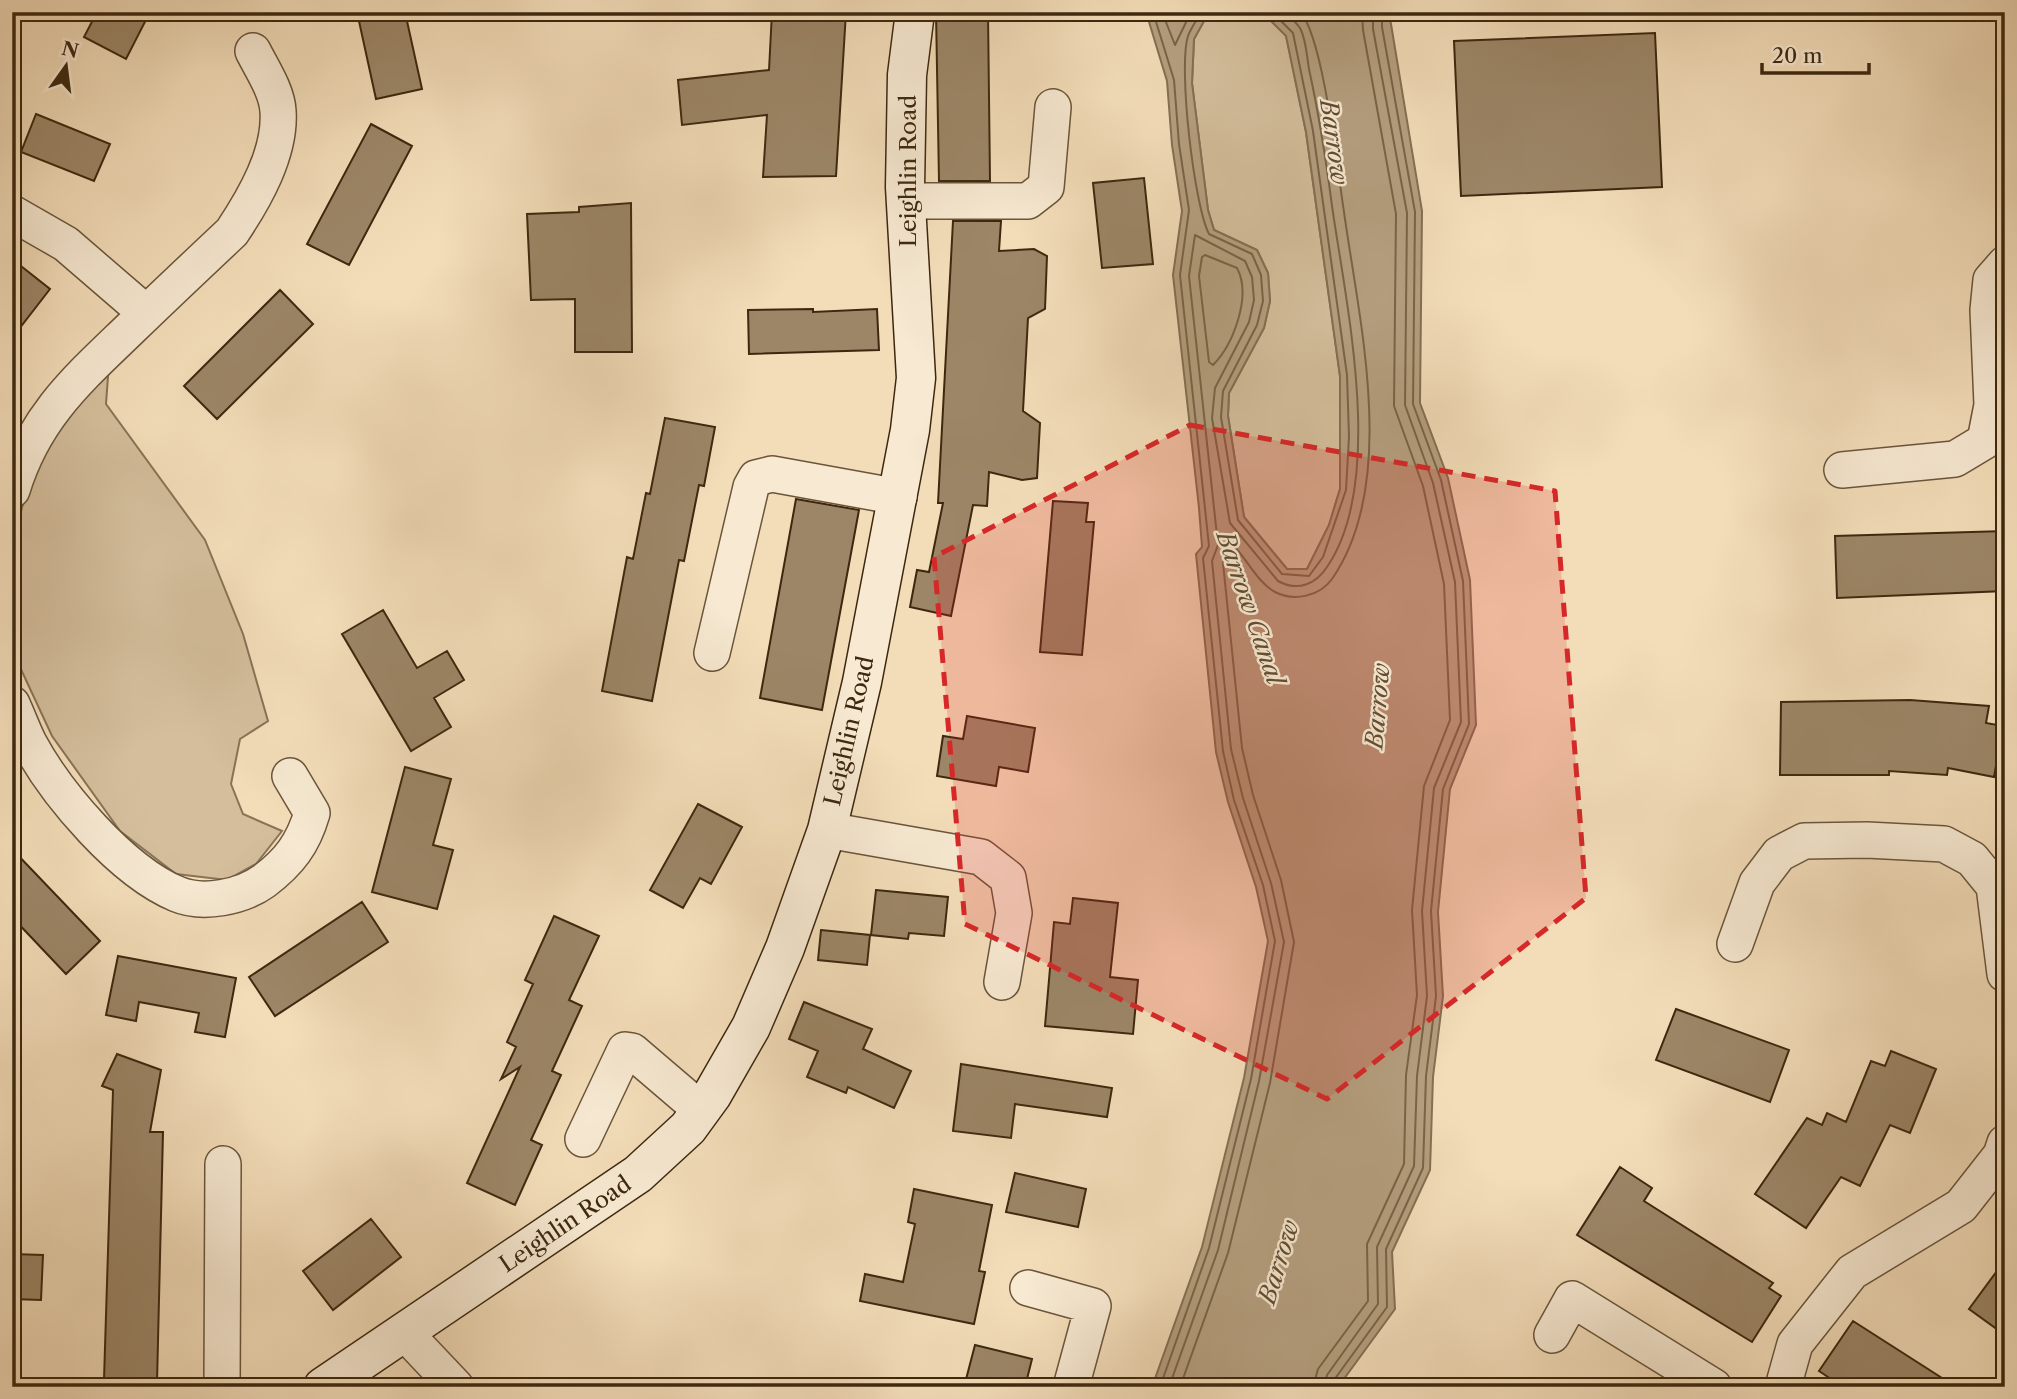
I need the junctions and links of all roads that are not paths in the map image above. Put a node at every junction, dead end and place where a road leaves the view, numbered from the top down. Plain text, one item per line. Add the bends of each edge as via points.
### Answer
1 (915, 12) edge
2 (253, 51) dead end
3 (1053, 107) dead end
4 (906, 201) junction
5 (12, 213) edge
6 (2005, 264) edge
7 (146, 313) junction
8 (1842, 470) dead end
9 (12, 490) edge
10 (898, 498) junction
11 (712, 653) dead end
12 (12, 704) edge
13 (290, 776) dead end
14 (827, 830) junction
15 (1735, 944) dead end
16 (2005, 974) edge
17 (1002, 982) dead end
18 (701, 1110) junction
19 (583, 1139) dead end
20 (2005, 1143) edge
21 (223, 1164) dead end
22 (1028, 1288) dead end
23 (404, 1332) junction
24 (1552, 1335) dead end
25 (222, 1387) edge
26 (323, 1387) edge
27 (456, 1387) edge
28 (1071, 1387) edge
29 (1714, 1387) edge
30 (1783, 1387) edge

1 - 4 street, Leighlin Road via 908,75
2 - 7 street via 278,111 273,149 252,205 232,232
3 - 4 street via 1046,187 1028,201
4 - 10 street, Leighlin Road via 916,378
5 - 7 street via 66,244
6 - 8 street via 1991,280 1992,405 1984,440 1955,459
7 - 9 street via 70,385 40,424
10 - 11 street via 772,474 756,478
10 - 14 street, Leighlin Road
12 - 13 street via 30,744 70,802 113,848 150,879 179,895 231,897 256,887 284,865 306,834 312,813
14 - 17 street via 981,857 1008,878 1014,914
14 - 18 street, Leighlin Road via 751,1027
15 - 16 street via 1757,883 1779,854 1804,841 1944,844 1972,859 1994,886
18 - 19 street via 632,1051 625,1050
18 - 23 street, Leighlin Road via 638,1174
20 - 30 street via 2001,1155 1961,1206 1852,1272 1795,1343
21 - 25 street
22 - 28 street via 1093,1306
23 - 26 street, Leighlin Road
23 - 27 street
24 - 29 street via 1572,1299

